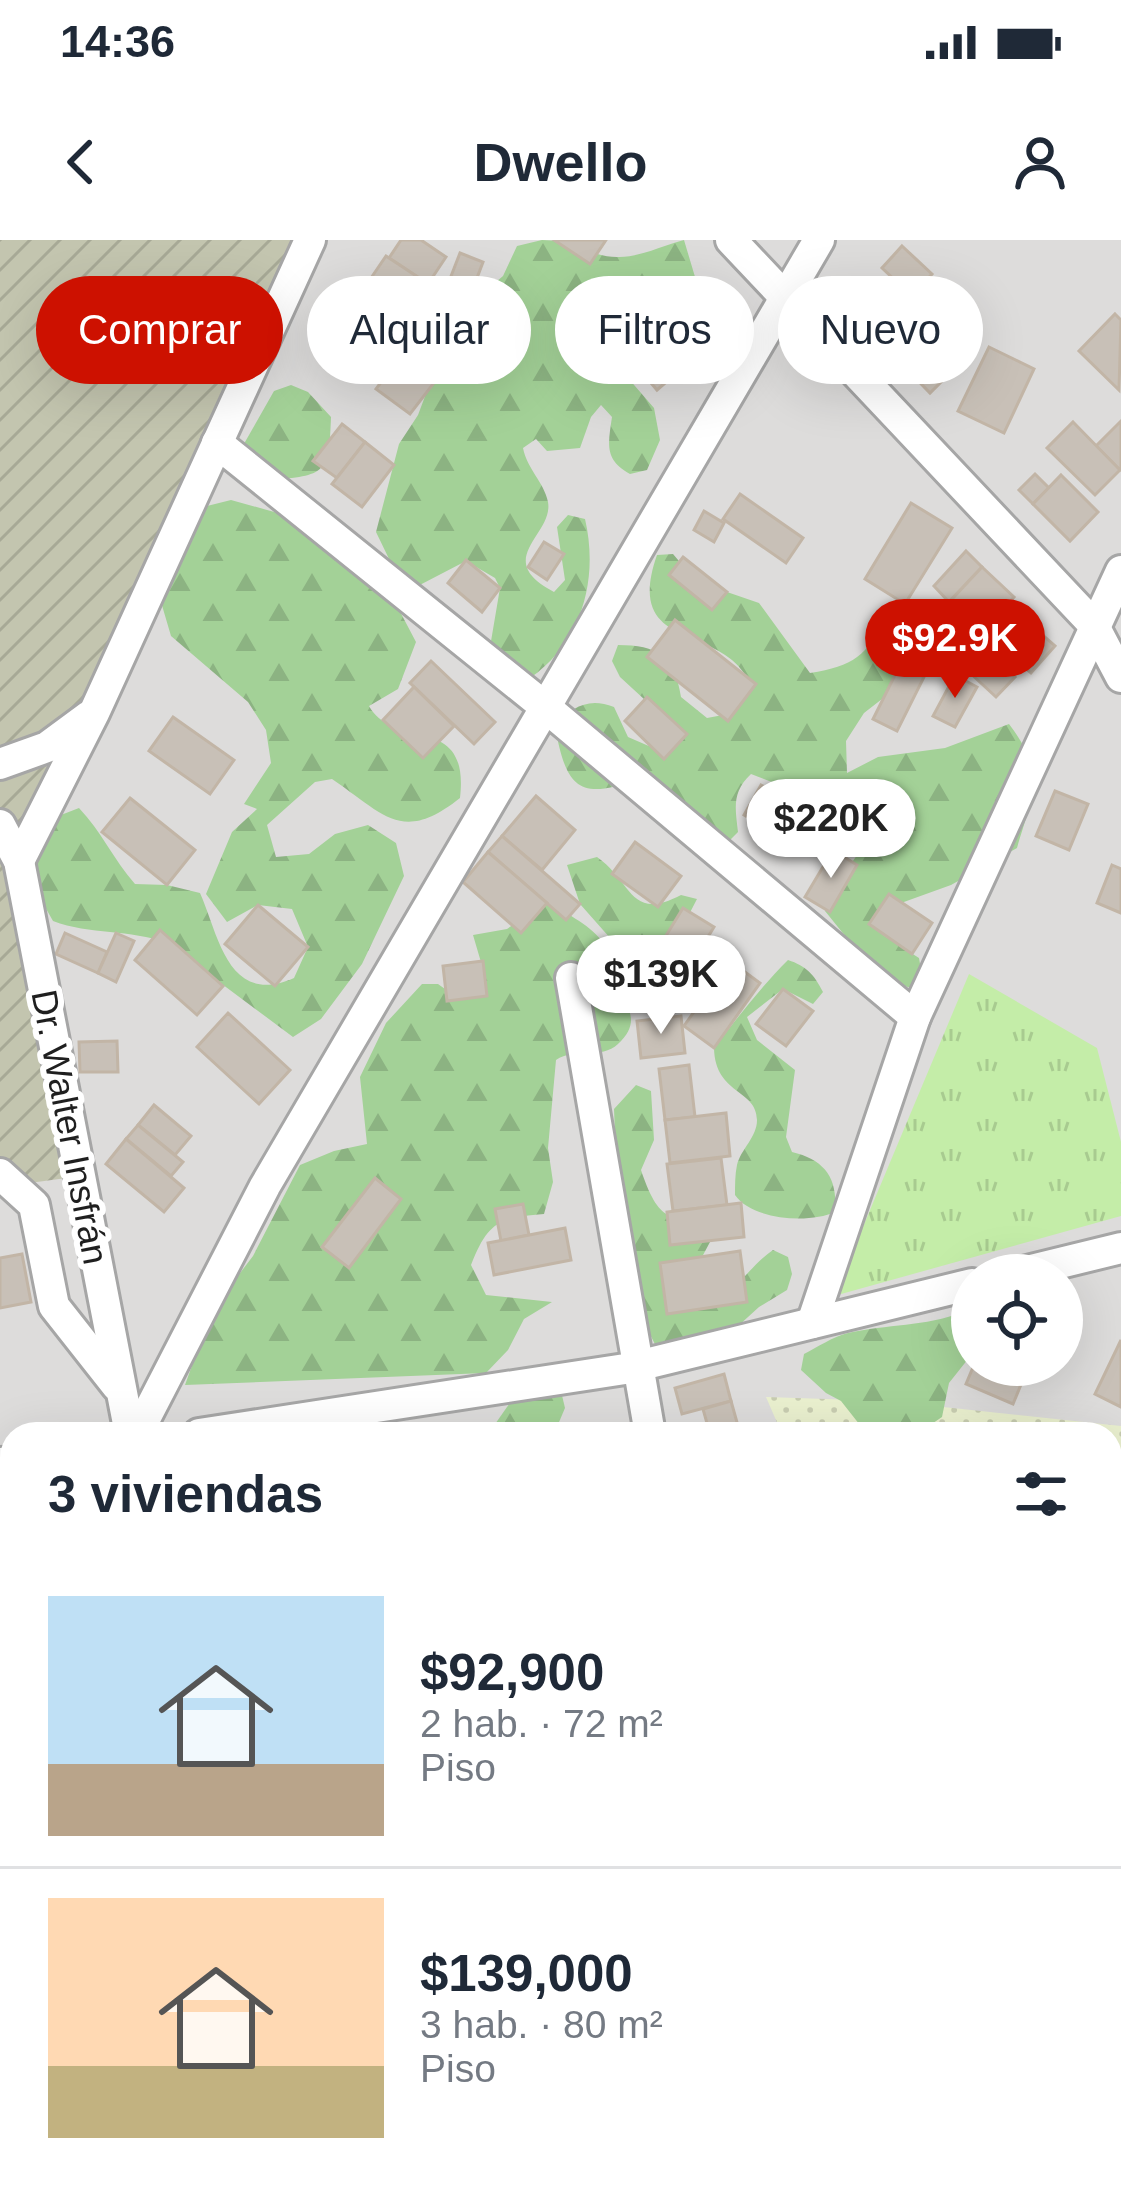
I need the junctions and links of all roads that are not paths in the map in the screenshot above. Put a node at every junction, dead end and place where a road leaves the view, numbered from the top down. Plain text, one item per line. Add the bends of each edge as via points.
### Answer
1 (310, 240) edge
2 (731, 240) edge
3 (819, 240) edge
4 (796, 276) edge
5 (778, 289) edge
6 (778, 305) edge
7 (868, 384) edge
8 (217, 443) junction
9 (1121, 571) edge
10 (1093, 624) junction
11 (1121, 676) edge
12 (544, 706) junction
13 (94, 713) junction
14 (0, 764) edge
15 (0, 825) edge
16 (19, 861) junction
17 (572, 978) dead end
18 (915, 1017) junction
19 (0, 1174) edge
20 (1121, 1248) edge
21 (1083, 1257) edge
22 (951, 1290) edge
23 (812, 1323) junction
24 (637, 1366) junction
25 (121, 1390) junction
26 (130, 1422) edge
27 (139, 1422) edge
28 (276, 1422) edge
29 (648, 1422) edge

1 - 8 street
2 - 5 street
3 - 4 street
6 - 12 street
7 - 10 street
8 - 12 street
8 - 13 street
9 - 10 street
10 - 11 street
10 - 18 street
12 - 18 street
12 - 27 street via 265,1186
13 - 14 street via 47,747
13 - 16 street
15 - 16 street, Dr. Walter Insfrán
16 - 25 street, Dr. Walter Insfrán
17 - 24 street
18 - 23 street
19 - 25 street via 34,1205 54,1306
20 - 21 street
22 - 23 street
23 - 24 street
24 - 28 street
24 - 29 street
25 - 26 street, Dr. Walter Insfrán

